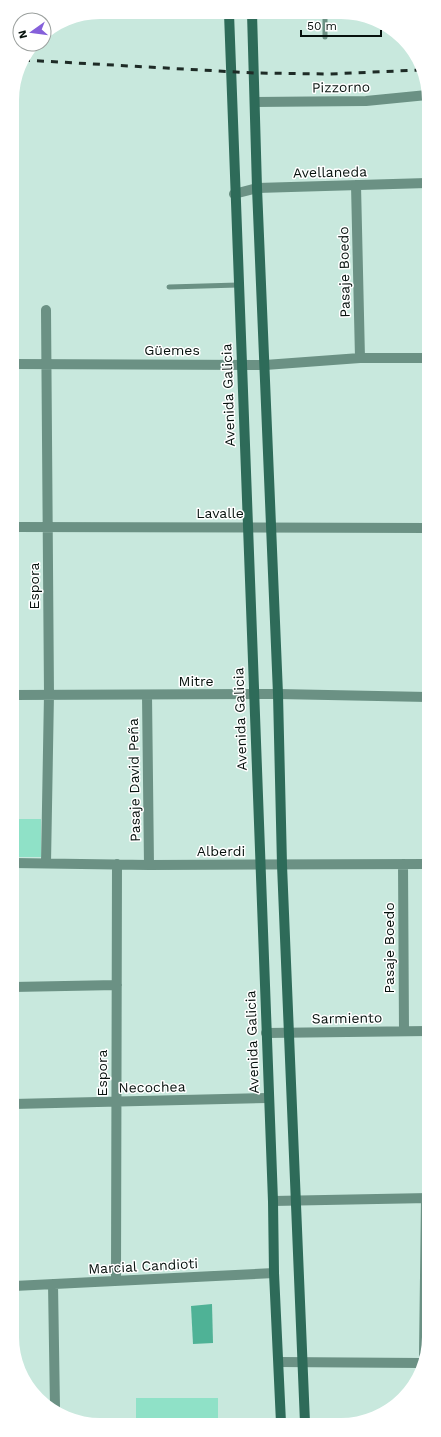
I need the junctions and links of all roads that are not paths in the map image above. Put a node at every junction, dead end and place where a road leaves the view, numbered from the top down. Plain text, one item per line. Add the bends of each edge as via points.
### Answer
1 (228, 19) edge
2 (252, 19) edge
3 (325, 19) edge
4 (325, 37) dead end
5 (422, 95) edge
6 (255, 102) junction
7 (422, 183) edge
8 (356, 185) junction
9 (257, 188) junction
10 (234, 194) junction
11 (238, 285) junction
12 (169, 287) dead end
13 (46, 310) dead end
14 (360, 358) junction
15 (422, 358) edge
16 (19, 364) edge
17 (47, 364) junction
18 (241, 364) junction
19 (265, 365) junction
20 (19, 526) edge
21 (48, 527) junction
22 (246, 528) junction
23 (272, 528) junction
24 (422, 528) edge
25 (19, 694) edge
26 (49, 694) junction
27 (253, 694) junction
28 (278, 694) junction
29 (147, 695) junction
30 (422, 697) edge
31 (19, 863) edge
32 (46, 863) junction
33 (117, 864) junction
34 (403, 864) junction
35 (422, 864) edge
36 (149, 865) junction
37 (260, 865) junction
38 (282, 865) junction
39 (117, 985) junction
40 (19, 987) edge
41 (404, 1031) junction
42 (422, 1031) edge
43 (266, 1033) junction
44 (289, 1033) junction
45 (268, 1098) junction
46 (116, 1101) junction
47 (19, 1104) edge
48 (422, 1198) edge
49 (273, 1201) junction
50 (297, 1201) junction
51 (274, 1273) junction
52 (116, 1281) junction
53 (53, 1284) junction
54 (19, 1286) edge
55 (279, 1362) junction
56 (303, 1362) junction
57 (418, 1363) edge
58 (52, 1402) edge
59 (281, 1418) edge
60 (305, 1418) edge

1 - 10 main road, Avenida Galicia
2 - 6 main road
3 - 4 lane
5 - 6 street, Pizzorno via 366,101
6 - 9 main road
7 - 8 street, Avellaneda
8 - 9 street, Avellaneda
8 - 14 street, Pasaje Boedo
9 - 10 street, Avellaneda
9 - 19 main road
10 - 11 main road, Avenida Galicia
11 - 12 lane
11 - 18 main road, Avenida Galicia
13 - 17 street, Espora
14 - 15 street, Güemes
14 - 19 street, Güemes
16 - 17 street, Güemes
17 - 18 street, Güemes
17 - 21 street, Espora
18 - 19 street, Güemes
18 - 22 main road, Avenida Galicia
19 - 23 main road
20 - 21 street, Lavalle
21 - 22 street, Lavalle
21 - 26 street, Espora
22 - 23 street, Lavalle
22 - 27 main road, Avenida Galicia
23 - 24 street, Lavalle
23 - 28 main road
25 - 26 street, Mitre
26 - 29 street, Mitre
26 - 32 street, Espora
27 - 28 street, Mitre
27 - 29 street, Mitre
27 - 37 main road, Avenida Galicia
28 - 30 street, Mitre
28 - 38 main road
29 - 36 street, Pasaje David Peña
31 - 32 street, Alberdi
32 - 33 street, Alberdi
33 - 36 street, Alberdi
33 - 39 street, Espora
34 - 35 street, Alberdi
34 - 38 street, Alberdi
34 - 41 street, Pasaje Boedo
36 - 37 street, Alberdi
37 - 38 street, Alberdi
37 - 43 main road, Avenida Galicia
38 - 44 main road
39 - 40 street
39 - 46 street, Espora
41 - 42 street, Sarmiento
41 - 44 street, Sarmiento
43 - 44 street, Sarmiento
43 - 45 main road, Avenida Galicia
44 - 50 main road
45 - 46 street, Necochea
45 - 49 main road, Avenida Galicia
46 - 47 street, Necochea
46 - 52 street, Espora
48 - 50 street
49 - 50 street
49 - 51 main road, Avenida Galicia
50 - 56 main road
51 - 52 street, Marcial Candioti
51 - 55 main road, Avenida Galicia
52 - 53 street, Marcial Candioti
53 - 54 street, Marcial Candioti
53 - 58 street
55 - 56 street
55 - 59 main road, Avenida Galicia
56 - 57 street
56 - 60 main road

